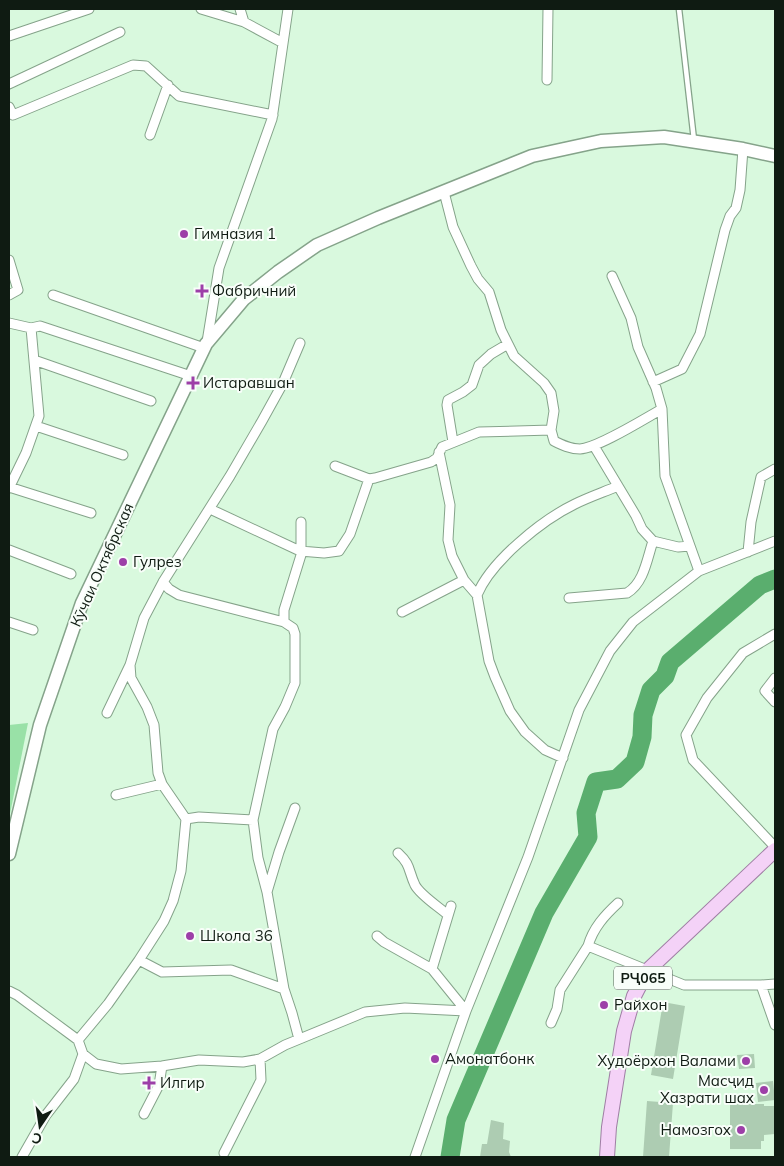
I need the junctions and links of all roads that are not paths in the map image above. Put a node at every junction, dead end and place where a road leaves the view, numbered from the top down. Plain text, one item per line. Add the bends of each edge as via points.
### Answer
1 (89, 9) edge
2 (201, 9) edge
3 (240, 9) edge
4 (288, 9) edge
5 (548, 9) edge
6 (679, 9) edge
7 (244, 22) junction
8 (120, 32) dead end
9 (9, 36) edge
10 (283, 43) junction
11 (547, 80) dead end
12 (9, 84) edge
13 (168, 85) junction
14 (9, 108) edge
15 (273, 115) junction
16 (150, 134) dead end
17 (694, 142) junction
18 (743, 149) junction
19 (775, 156) edge
20 (444, 192) junction
21 (9, 260) edge
22 (612, 276) dead end
23 (9, 295) edge
24 (53, 295) dead end
25 (9, 323) edge
26 (31, 328) junction
27 (300, 343) dead end
28 (508, 344) junction
29 (205, 346) junction
30 (34, 360) junction
31 (191, 376) junction
32 (653, 382) junction
33 (152, 401) dead end
34 (662, 409) junction
35 (36, 426) junction
36 (551, 430) junction
37 (453, 442) junction
38 (594, 446) junction
39 (439, 451) junction
40 (123, 455) dead end
41 (335, 466) dead end
42 (775, 469) edge
43 (369, 479) junction
44 (618, 486) junction
45 (9, 488) edge
46 (210, 509) junction
47 (91, 513) dead end
48 (302, 522) dead end
49 (652, 541) junction
50 (775, 541) edge
51 (690, 546) junction
52 (9, 550) edge
53 (300, 551) junction
54 (748, 552) junction
55 (699, 571) junction
56 (71, 574) dead end
57 (464, 580) junction
58 (164, 582) junction
59 (477, 595) junction
60 (568, 598) dead end
61 (402, 612) dead end
62 (9, 622) edge
63 (284, 622) junction
64 (33, 630) dead end
65 (775, 634) edge
66 (130, 665) junction
67 (775, 678) edge
68 (775, 702) edge
69 (107, 713) dead end
70 (563, 758) junction
71 (162, 784) junction
72 (116, 795) dead end
73 (295, 808) dead end
74 (186, 819) junction
75 (253, 820) junction
76 (775, 848) edge
77 (398, 853) dead end
78 (9, 854) edge
79 (267, 892) junction
80 (618, 903) dead end
81 (377, 936) dead end
82 (588, 946) junction
83 (139, 960) junction
84 (432, 969) junction
85 (647, 971) junction
86 (775, 984) edge
87 (761, 985) junction
88 (284, 989) junction
89 (9, 991) edge
90 (466, 1011) junction
91 (551, 1023) dead end
92 (775, 1025) edge
93 (298, 1039) junction
94 (78, 1040) junction
95 (83, 1054) junction
96 (260, 1058) junction
97 (162, 1066) junction
98 (144, 1114) dead end
99 (224, 1153) dead end
100 (22, 1157) edge
101 (415, 1157) edge
102 (607, 1157) edge

1 - 9 street
2 - 7 street
3 - 7 street
4 - 10 street
5 - 11 street
6 - 17 lane
7 - 10 street
8 - 12 street
10 - 15 street
13 - 14 street via 146,66 133,65 13,115
13 - 15 street via 179,96
13 - 16 street
15 - 29 street via 219,268
17 - 18 main road, Кӯчаи Октябрская
17 - 20 main road, Кӯчаи Октябрская via 664,137 601,141 532,156
18 - 19 main road, Кӯчаи Октябрская
18 - 32 street via 736,208 730,216 700,334 682,369
20 - 28 street via 453,227 478,279 489,292
20 - 29 main road, Кӯчаи Октябрская via 318,245 244,299
21 - 23 street via 18,290
22 - 32 street via 631,318 638,347
24 - 29 street
25 - 26 street
26 - 30 street
26 - 31 street via 40,326
27 - 46 street via 283,383
28 - 36 street via 514,356 551,393 554,411
28 - 37 street via 479,365 472,385 448,400
29 - 31 main road, Кӯчаи Октябрская
30 - 33 street
30 - 35 street via 39,416
31 - 78 main road, Кӯчаи Октябрская via 82,603 40,725
32 - 34 street
34 - 38 street
34 - 51 street via 665,476
35 - 40 street
35 - 45 street
36 - 37 street via 479,432
36 - 38 street via 554,441 565,447 580,449
37 - 39 street
38 - 44 street
39 - 43 street via 431,462
39 - 57 street via 450,505 448,540
41 - 43 street
42 - 54 street via 761,478
43 - 53 street via 350,534 339,551
44 - 49 street
44 - 59 street via 573,505 527,537 486,576
45 - 47 street
46 - 53 street
46 - 58 street
48 - 53 street
49 - 51 street via 678,547
49 - 60 street via 642,574 627,593
50 - 54 street
51 - 55 street
52 - 56 street
53 - 63 street via 284,610
54 - 55 street
55 - 70 street via 633,622 610,651 579,710
57 - 59 street
57 - 61 street
58 - 63 street via 168,589 179,595
58 - 66 street via 144,618
59 - 70 street via 489,661 510,711 530,737 545,750
62 - 64 street
63 - 75 street via 296,634 295,683 273,729
65 - 76 street via 743,653 707,698 686,736 693,760
66 - 69 street
66 - 71 street via 131,678 154,725
67 - 68 street via 765,691
70 - 90 street via 528,857
71 - 72 street
71 - 74 street
73 - 79 street
74 - 75 street
74 - 83 street via 173,901
75 - 79 street
76 - 85 main road, РҶ065
77 - 84 street via 405,859 415,886 450,910
79 - 88 street
80 - 82 street via 590,936
81 - 84 street
82 - 85 street
82 - 91 street via 560,990
83 - 88 street via 162,972 231,970
83 - 94 street
84 - 90 street
85 - 87 street via 684,985
85 - 102 main road, РҶ065 via 634,996 624,1031
86 - 87 street
87 - 92 street
88 - 93 street
89 - 94 street
90 - 93 street via 405,1008 365,1012
90 - 101 street
93 - 96 street
94 - 95 street
95 - 97 street via 96,1064 122,1069
95 - 100 street via 74,1078 46,1115
96 - 97 street via 243,1062 199,1060
96 - 99 street via 262,1080
97 - 98 street via 159,1086

